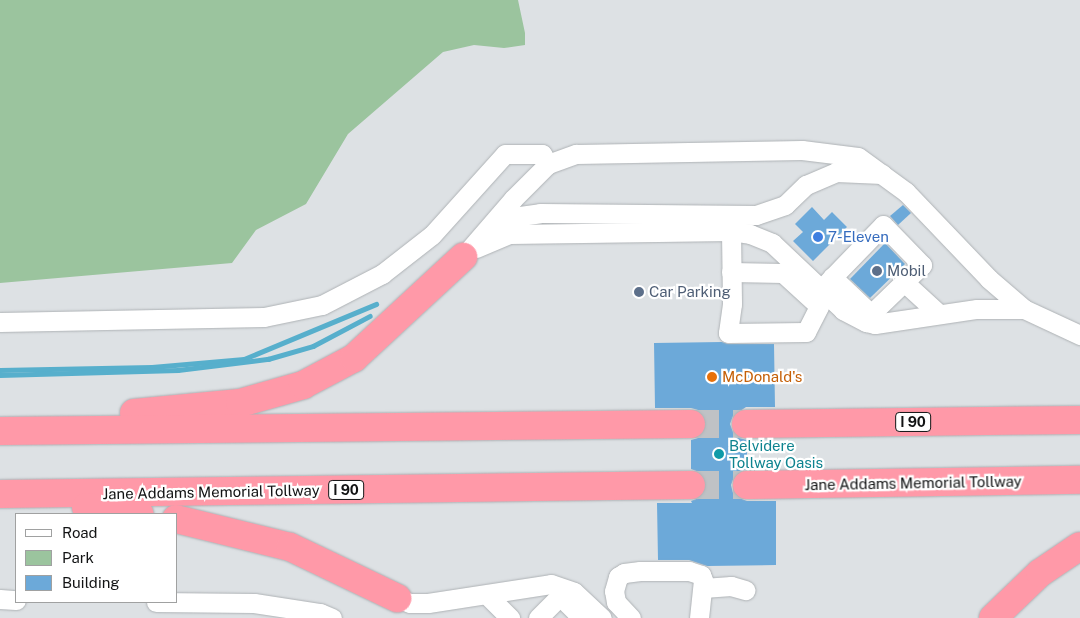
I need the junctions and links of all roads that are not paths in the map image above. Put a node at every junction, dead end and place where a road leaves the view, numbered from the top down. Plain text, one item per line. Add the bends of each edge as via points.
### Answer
1 (548, 164) junction
2 (882, 174) junction
3 (490, 226) junction
4 (731, 231) junction
5 (463, 257) junction
6 (731, 272) junction
7 (904, 282) junction
8 (827, 283) junction
9 (1024, 309) junction
10 (939, 314) junction
11 (0, 322) edge
12 (1080, 335) edge
13 (1080, 420) edge
14 (0, 424) edge
15 (691, 424) tunnel mouth
16 (746, 424) tunnel mouth
17 (0, 431) edge
18 (1080, 480) edge
19 (747, 485) tunnel mouth
20 (691, 486) tunnel mouth
21 (0, 494) edge
22 (0, 502) edge
23 (133, 513) edge
24 (178, 520) edge
25 (1080, 546) edge
26 (703, 588) junction
27 (745, 590) dead end
28 (487, 595) junction
29 (0, 599) edge
30 (15, 600) edge
31 (403, 601) junction
32 (178, 602) edge
33 (332, 618) edge
34 (424, 618) edge
35 (510, 618) edge
36 (538, 618) edge
37 (582, 618) edge
38 (602, 618) edge
39 (631, 618) edge
40 (700, 618) edge
41 (994, 618) edge

1 - 2 lane via 576,154 802,150 858,157
1 - 3 lane
1 - 11 lane via 542,154 505,154 432,235 382,274 322,305 264,317
2 - 3 lane via 836,172 806,185 785,205 756,215 540,213 513,217
2 - 9 lane via 906,192 989,279
3 - 5 lane
4 - 5 lane via 509,234 485,242
4 - 6 lane
4 - 8 lane via 772,243
5 - 14 highway via 354,358 303,385 240,403
6 - 6 lane via 732,304 728,333 806,332 819,306 783,273
7 - 8 lane via 871,314
7 - 8 lane via 922,265 883,225
7 - 10 lane
8 - 10 lane via 843,310 866,322 875,324
9 - 10 lane via 977,309
9 - 12 lane
13 - 16 highway, I 90
15 - 17 highway
18 - 19 highway, Jane Addams Memorial Tollway
20 - 21 highway, Jane Addams Memorial Tollway / I 90
22 - 23 highway via 84,506
24 - 31 highway via 290,547
25 - 41 highway via 1040,573
26 - 27 lane via 731,586
26 - 39 lane via 703,580 696,572 624,573 615,584 614,597
26 - 40 lane
28 - 31 lane via 428,603
28 - 35 lane
28 - 38 lane via 557,585 574,592
29 - 30 lane
31 - 34 lane
32 - 33 lane via 254,603 320,613
36 - 37 lane via 560,596

